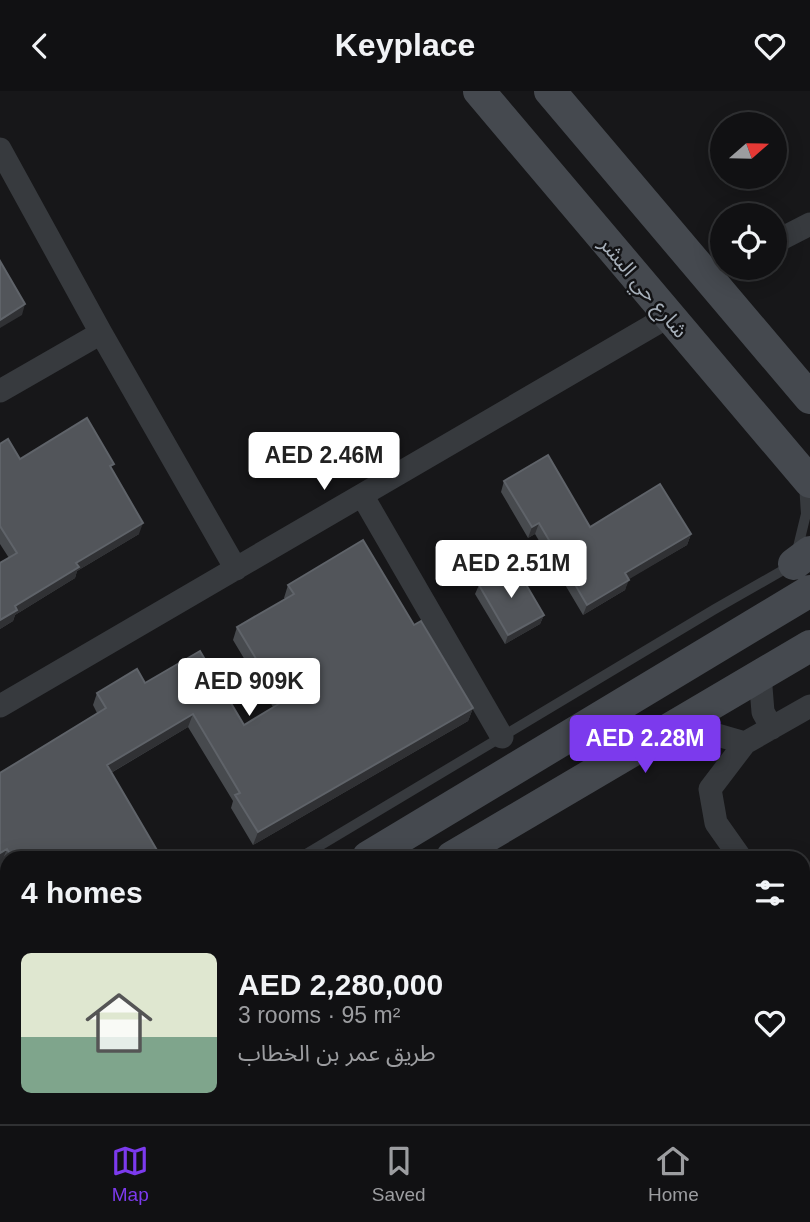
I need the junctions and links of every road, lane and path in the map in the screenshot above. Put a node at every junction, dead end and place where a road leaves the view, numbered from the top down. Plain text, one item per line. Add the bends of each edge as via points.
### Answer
1 (478, 91) edge
2 (550, 91) edge
3 (0, 149) edge
4 (810, 225) edge
5 (787, 236) edge
6 (710, 264) edge
7 (723, 280) edge
8 (669, 316) junction
9 (101, 334) junction
10 (807, 387) edge
11 (0, 391) edge
12 (807, 478) edge
13 (362, 495) junction
14 (806, 566) edge
15 (236, 569) junction
16 (810, 646) edge
17 (760, 675) junction
18 (0, 706) edge
19 (810, 706) edge
20 (772, 728) junction
21 (670, 730) junction
22 (502, 737) junction
23 (745, 743) junction
24 (311, 851) edge
25 (377, 851) edge
26 (463, 851) edge
27 (736, 851) edge

1 - 8 main road, شارع حي البشر
2 - 6 main road
3 - 9 street
4 - 5 street
7 - 10 main road
8 - 12 main road, شارع حي البشر
8 - 13 street
9 - 11 street
9 - 15 street
12 - 14 lane
13 - 15 street
13 - 22 street
14 - 22 lane via 715,609
14 - 25 main road
15 - 18 street
16 - 17 main road
17 - 20 street via 763,712
17 - 21 main road
19 - 20 street
20 - 23 street
21 - 23 street via 707,732
21 - 26 main road
22 - 24 lane
23 - 27 street via 710,789 716,823

